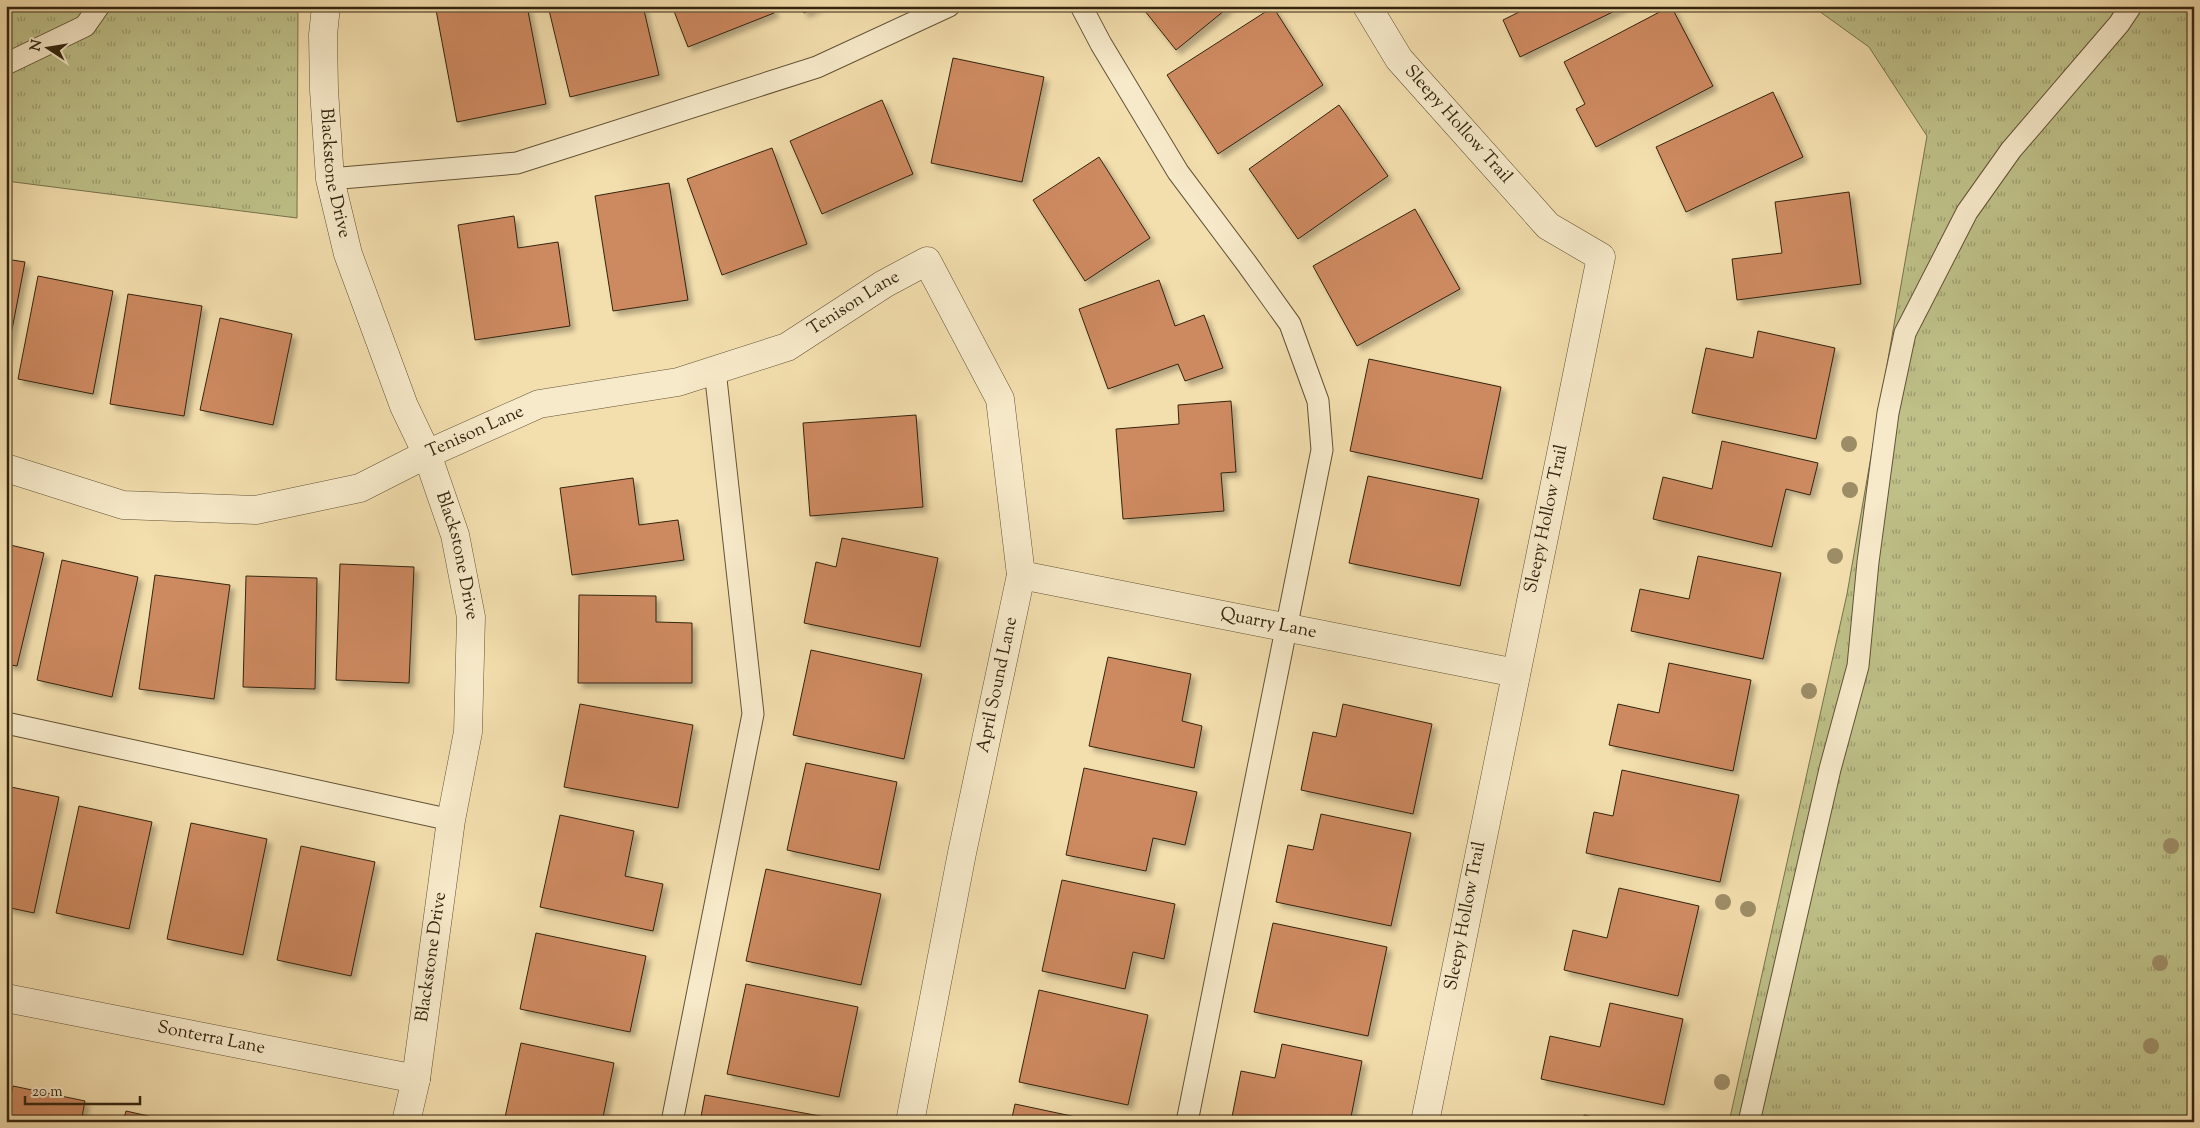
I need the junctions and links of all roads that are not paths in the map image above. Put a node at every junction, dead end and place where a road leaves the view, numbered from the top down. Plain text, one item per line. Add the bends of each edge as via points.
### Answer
1 (99, 6) edge
2 (326, 6) edge
3 (949, 6) edge
4 (1081, 6) edge
5 (1367, 6) edge
6 (2132, 6) edge
7 (6, 64) edge
8 (330, 178) junction
9 (927, 261) joint
10 (715, 370) junction
11 (427, 454) junction
12 (6, 468) edge
13 (1021, 574) junction
14 (1284, 628) junction
15 (1516, 673) junction
16 (6, 723) edge
17 (451, 820) junction
18 (6, 998) edge
19 (416, 1079) junction
20 (406, 1122) edge
21 (672, 1122) edge
22 (910, 1122) edge
23 (1187, 1122) edge
24 (1425, 1122) edge
25 (1749, 1122) edge

1 - 7 lane via 85,26
2 - 8 street, Blackstone Drive via 324,90
3 - 8 lane via 817,68 518,163
4 - 14 lane via 1100,44 1178,172 1290,324 1318,400 1322,450
5 - 15 street, Sleepy Hollow Trail via 1400,59 1548,226 1601,257
6 - 25 lane via 2011,150 1967,212 1905,333 1888,413 1858,666 1830,769
8 - 11 street, Blackstone Drive via 348,254 404,406
9 - 10 street, Tenison Lane via 884,284 787,347
9 - 13 street, April Sound Lane via 1000,399
10 - 11 street, Tenison Lane via 678,382 539,404
10 - 21 lane via 753,714
11 - 12 street, Tenison Lane via 360,488 256,510 123,505
11 - 17 street, Blackstone Drive via 455,535 471,617 468,732
13 - 14 street, Quarry Lane
13 - 22 street, April Sound Lane
14 - 15 street, Quarry Lane
14 - 23 lane
15 - 24 street, Sleepy Hollow Trail
16 - 17 lane
17 - 19 street, Blackstone Drive
18 - 19 street, Sonterra Lane
19 - 20 street, Blackstone Drive

